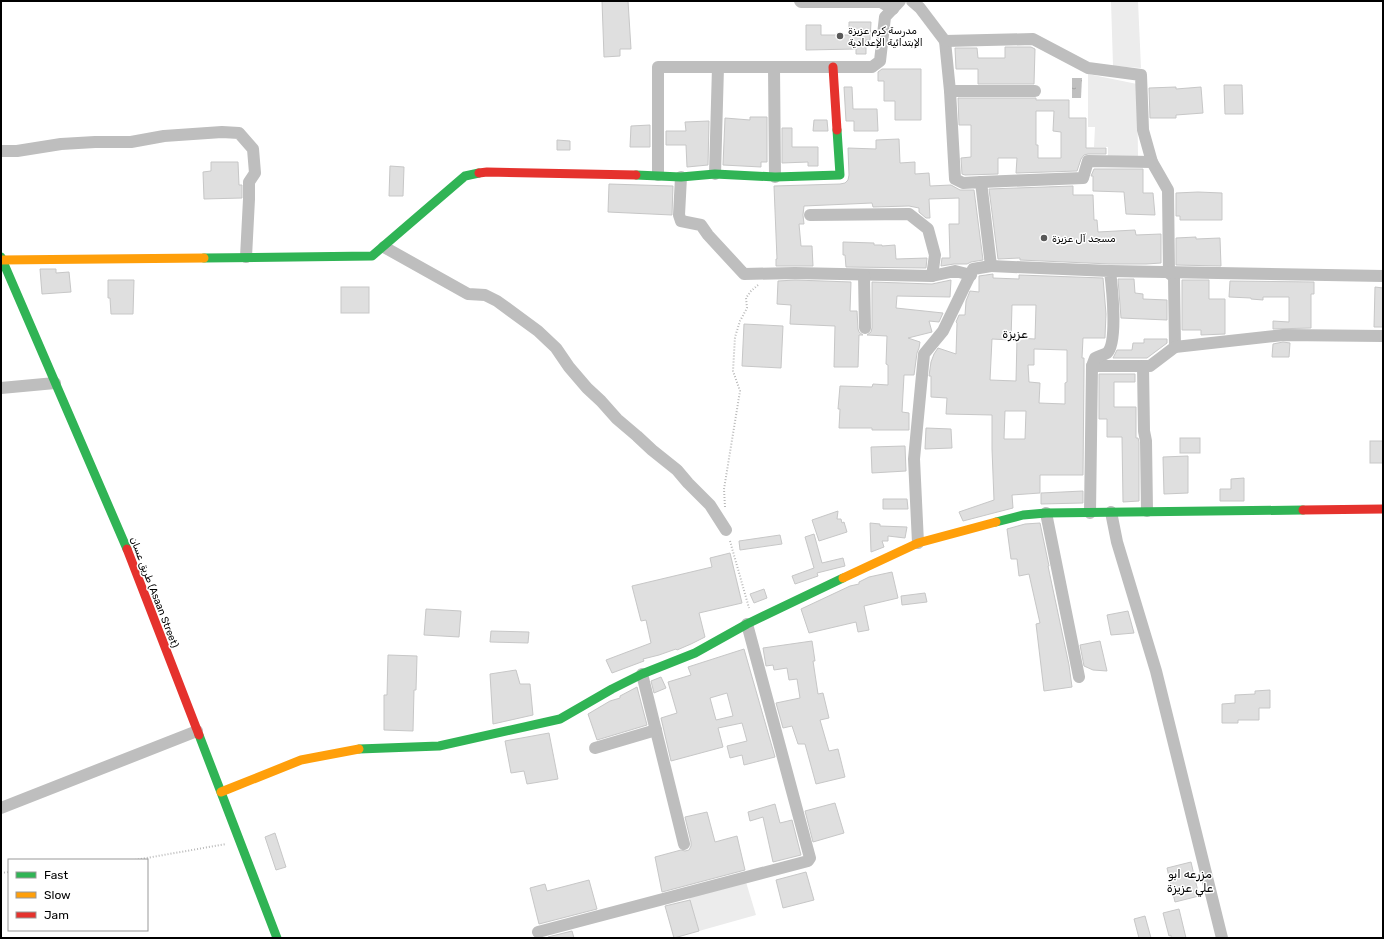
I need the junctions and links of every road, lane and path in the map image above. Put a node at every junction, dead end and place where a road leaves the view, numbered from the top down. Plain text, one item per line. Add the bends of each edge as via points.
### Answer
1 (800, 1) edge
2 (912, 1) edge
3 (897, 5) edge
4 (945, 40) junction
5 (718, 67) junction
6 (774, 67) junction
7 (833, 67) junction
8 (1035, 91) dead end
9 (950, 92) junction
10 (1, 151) edge
11 (1152, 162) junction
12 (715, 174) junction
13 (658, 175) junction
14 (681, 177) junction
15 (775, 177) junction
16 (981, 182) junction
17 (810, 215) dead end
18 (384, 247) junction
19 (246, 258) junction
20 (1, 259) edge
21 (991, 266) junction
22 (1110, 271) junction
23 (1169, 273) junction
24 (771, 274) junction
25 (864, 275) junction
26 (971, 275) junction
27 (932, 276) junction
28 (1383, 276) edge
29 (865, 328) dead end
30 (1383, 336) edge
31 (1175, 346) junction
32 (1092, 366) junction
33 (1143, 366) junction
34 (55, 382) junction
35 (1, 388) edge
36 (1383, 509) edge
37 (725, 510) dead end
38 (1148, 511) junction
39 (1111, 512) junction
40 (1046, 513) junction
41 (1090, 513) junction
42 (726, 530) joint
43 (918, 543) junction
44 (750, 622) junction
45 (642, 674) junction
46 (1079, 678) dead end
47 (656, 730) junction
48 (197, 731) junction
49 (595, 748) dead end
50 (220, 792) junction
51 (1, 808) edge
52 (240, 842) junction
53 (684, 844) dead end
54 (141, 859) edge
55 (538, 932) dead end
56 (277, 938) edge
57 (1222, 938) edge

1 - 3 street via 881,2
2 - 4 street
3 - 7 street via 885,17 880,61 872,67
4 - 9 street
4 - 11 street via 1033,39 1088,68 1141,75 1143,130
5 - 6 street
5 - 12 street
5 - 13 street via 658,67
6 - 7 street
6 - 15 street
7 - 15 street via 840,175
8 - 9 street
9 - 16 street via 956,179 963,183
10 - 19 street via 61,144 130,142 164,136 222,132 239,134 252,149 255,173 249,182
11 - 16 street via 1088,161 1083,178
11 - 23 street via 1168,190
12 - 14 street
12 - 15 street
13 - 14 street
13 - 18 street via 487,172 466,176
14 - 24 street via 681,221 701,225 744,274
16 - 21 street
17 - 27 street via 909,214 928,229 935,256
18 - 19 street via 372,256
18 - 42 street via 468,294 485,295 497,301 538,331 556,348 569,367 617,420 677,470 710,505
19 - 20 street
20 - 34 street, طريق عسان (Asaan Street)
21 - 22 street
21 - 26 street via 973,269
22 - 23 street
22 - 32 street via 1114,300 1112,344 1107,352 1095,358
23 - 28 street
23 - 31 street via 1174,277
24 - 25 street
24 - 37 path via 746,298 747,308 735,337 733,371 740,391 724,489
25 - 27 street
25 - 29 street
26 - 27 street via 955,271
26 - 43 street via 943,331 924,354 914,459
30 - 31 street via 1283,336
31 - 33 street via 1150,366
32 - 33 street
32 - 41 street
33 - 38 street
34 - 35 street
34 - 48 street, طريق عسان (Asaan Street) via 125,544
36 - 38 street
38 - 39 street
39 - 41 street
39 - 57 street via 1117,542 1156,671
40 - 41 street
40 - 43 street via 1023,515
40 - 46 street
42 - 44 path
43 - 44 street
44 - 45 street via 695,653
44 - 55 street via 810,858 808,862
45 - 47 street
45 - 50 street via 612,688 560,719 439,746 365,748 301,760
47 - 49 street
47 - 53 street
48 - 50 street, طريق عسان (Asaan Street)
48 - 51 street
50 - 52 street, طريق عسان (Asaan Street)
52 - 54 path
52 - 56 street, طريق عسان (Asaan Street)

